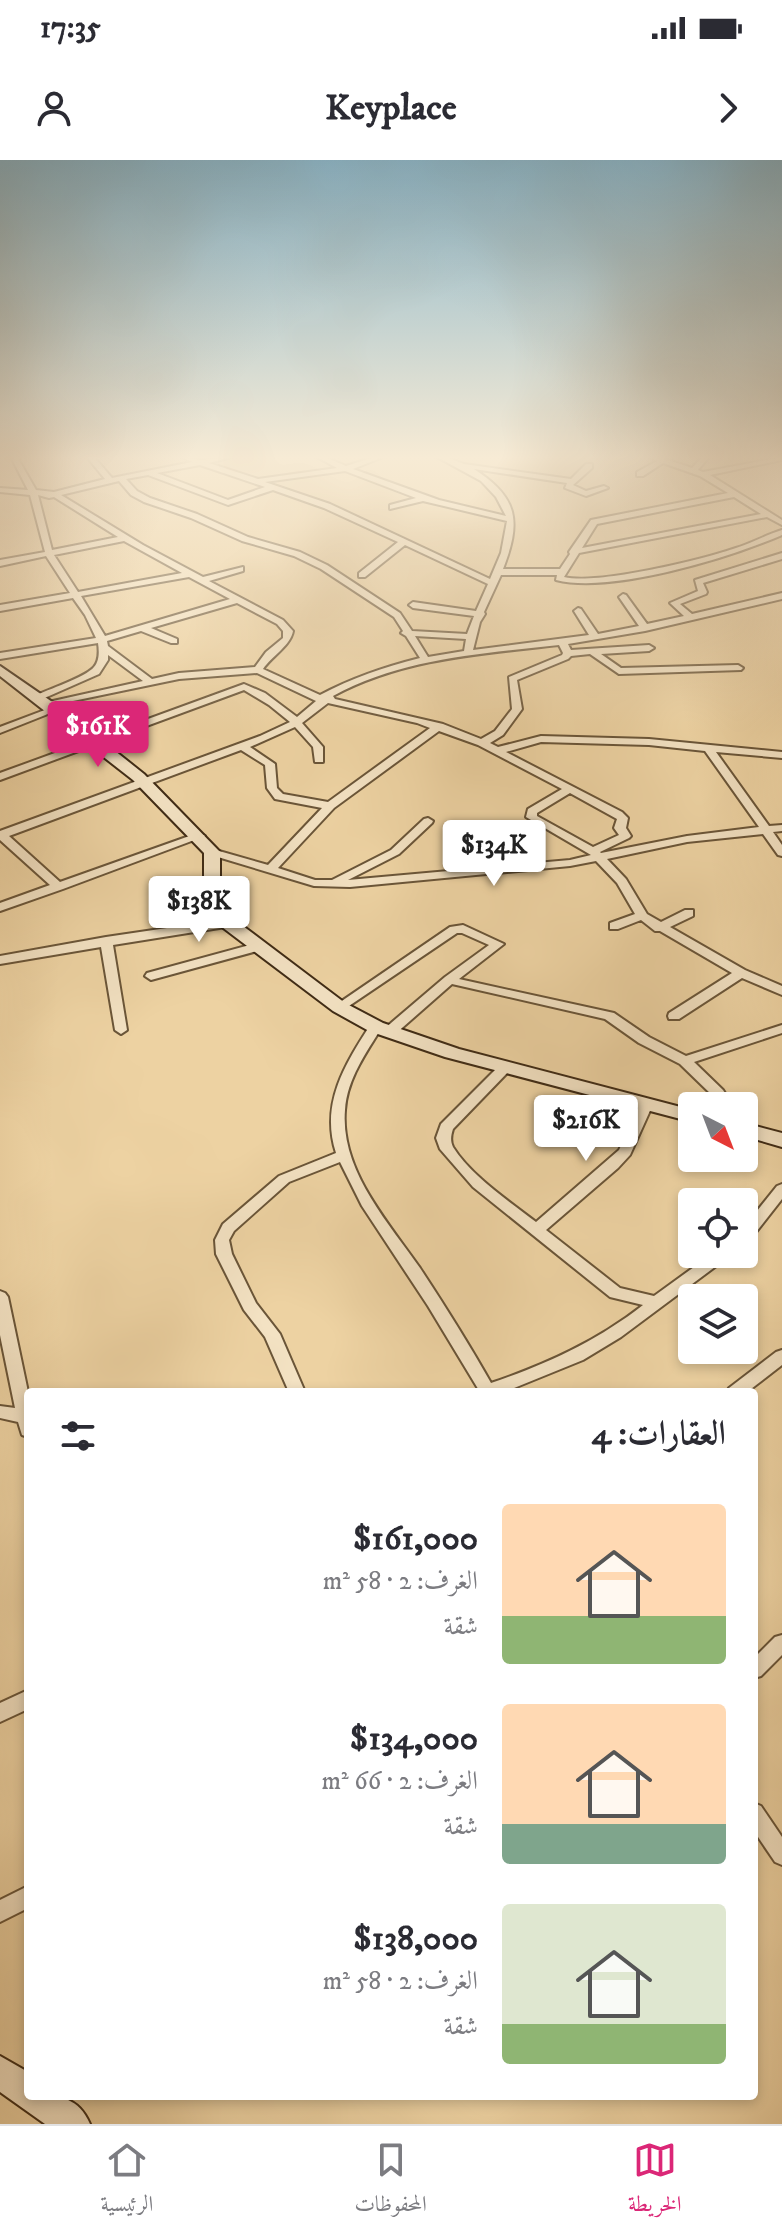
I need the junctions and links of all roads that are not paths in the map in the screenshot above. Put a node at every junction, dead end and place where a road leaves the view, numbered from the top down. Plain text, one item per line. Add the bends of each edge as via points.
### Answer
1 (48, 549) edge
2 (67, 549) edge
3 (145, 549) edge
4 (275, 549) edge
5 (395, 549) edge
6 (421, 549) edge
7 (503, 549) edge
8 (575, 549) edge
9 (590, 549) edge
10 (742, 549) edge
11 (49, 552) junction
12 (573, 552) junction
13 (782, 556) edge
14 (0, 563) edge
15 (240, 569) dead end
16 (497, 572) junction
17 (561, 572) junction
18 (192, 574) junction
19 (362, 575) dead end
20 (202, 580) junction
21 (493, 583) junction
22 (76, 593) junction
23 (782, 596) edge
24 (623, 597) dead end
25 (236, 600) junction
26 (413, 605) dead end
27 (0, 608) edge
28 (578, 611) dead end
29 (481, 614) junction
30 (691, 617) junction
31 (142, 628) junction
32 (645, 628) junction
33 (406, 633) junction
34 (471, 637) junction
35 (595, 637) junction
36 (98, 638) junction
37 (174, 641) dead end
38 (562, 642) junction
39 (649, 648) dead end
40 (568, 653) junction
41 (594, 653) junction
42 (0, 654) edge
43 (468, 654) junction
44 (427, 662) junction
45 (738, 668) dead end
46 (0, 670) edge
47 (258, 670) junction
48 (149, 681) junction
49 (322, 700) junction
50 (43, 702) junction
51 (296, 723) junction
52 (439, 726) junction
53 (0, 730) edge
54 (95, 741) junction
55 (482, 743) junction
56 (243, 747) junction
57 (708, 747) junction
58 (497, 751) junction
59 (782, 755) edge
60 (319, 760) dead end
61 (0, 777) edge
62 (144, 783) junction
63 (570, 789) junction
64 (330, 806) junction
65 (428, 821) dead end
66 (782, 828) edge
67 (763, 830) junction
68 (1, 835) edge
69 (199, 836) junction
70 (212, 852) junction
71 (782, 853) edge
72 (596, 854) junction
73 (270, 870) junction
74 (330, 884) junction
75 (59, 887) junction
76 (0, 907) edge
77 (689, 913) dead end
78 (642, 916) junction
79 (228, 923) junction
80 (614, 926) dead end
81 (659, 928) junction
82 (106, 941) junction
83 (257, 947) junction
84 (0, 960) edge
85 (741, 973) junction
86 (151, 976) dead end
87 (449, 980) junction
88 (782, 991) edge
89 (339, 1007) junction
90 (674, 1016) dead end
91 (383, 1029) junction
92 (782, 1029) edge
93 (121, 1030) dead end
94 (685, 1061) junction
95 (504, 1069) junction
96 (717, 1092) edge
97 (646, 1104) junction
98 (678, 1112) edge
99 (758, 1133) edge
100 (782, 1140) edge
101 (344, 1155) junction
102 (782, 1189) edge
103 (758, 1219) edge
104 (537, 1229) junction
105 (703, 1268) edge
106 (0, 1297) edge
107 (657, 1302) junction
108 (782, 1356) edge
109 (295, 1388) edge
110 (486, 1388) edge
111 (498, 1388) edge
112 (740, 1388) edge
113 (24, 1407) edge
114 (0, 1412) edge
115 (24, 1420) edge
116 (782, 1643) edge
117 (758, 1666) edge
118 (24, 1701) edge
119 (0, 1713) edge
120 (758, 1819) edge
121 (782, 1855) edge
122 (24, 1899) edge
123 (0, 1911) edge
124 (0, 2072) edge
125 (24, 2089) edge
126 (40, 2100) edge
127 (73, 2124) edge

1 - 11 street
2 - 11 street
3 - 18 street
4 - 33 street via 316,562 397,615
5 - 19 street
6 - 21 street
7 - 16 street
8 - 12 street
9 - 12 street
10 - 17 street via 660,570 574,583 560,580
11 - 14 street
11 - 22 street
12 - 17 street
13 - 30 street via 698,582 703,592 674,603
15 - 20 street
16 - 17 street
16 - 21 street
18 - 20 street
18 - 22 street
20 - 25 street
21 - 29 street
22 - 27 street
22 - 36 street
23 - 30 street
24 - 32 street
25 - 31 street
25 - 47 street via 288,631 287,639
26 - 29 street
28 - 35 street
29 - 34 street
30 - 32 street
31 - 36 street
31 - 37 street
32 - 35 street
33 - 34 street
33 - 44 street
34 - 43 street
35 - 38 street
36 - 42 street
36 - 48 street
36 - 50 street via 102,664 96,672
38 - 40 street
38 - 43 street
39 - 41 street
40 - 41 street
40 - 55 street via 512,679 517,709 499,733
41 - 45 street via 617,671
43 - 44 street
44 - 49 street via 381,672
46 - 50 street
47 - 48 street
47 - 49 street
48 - 50 street
49 - 51 street
49 - 52 street
50 - 53 street
50 - 54 street
51 - 54 street via 244,687
51 - 56 street
51 - 60 street via 318,747
52 - 55 street
52 - 64 street
54 - 61 street
54 - 62 street
55 - 58 street
56 - 62 street
56 - 64 street via 270,764 276,795
57 - 58 street via 541,739
57 - 59 street
57 - 67 street
58 - 63 street
62 - 68 street
62 - 69 street
63 - 72 street via 623,818 620,828 625,836
63 - 72 street via 532,811 531,817
64 - 73 street
65 - 74 street via 395,852
66 - 67 street
67 - 71 street
67 - 72 street
68 - 75 street
69 - 70 street
69 - 75 street
70 - 73 street
70 - 79 street via 212,884
72 - 74 street
72 - 78 street via 622,881
73 - 74 street
75 - 76 street
77 - 81 street
78 - 80 street
78 - 81 street
79 - 82 street
79 - 83 street
81 - 85 street
82 - 84 street
82 - 93 street
83 - 86 street
83 - 89 street
85 - 88 street
85 - 90 street
87 - 89 street via 498,944 454,930
87 - 91 street
87 - 94 street via 609,1016
89 - 91 street
91 - 95 street
91 - 101 street via 347,1070 342,1085 337,1126
92 - 94 street
94 - 96 street
95 - 97 street
95 - 104 street via 446,1127 443,1138 478,1184
97 - 98 street
97 - 104 street via 625,1152
99 - 100 street
101 - 109 street via 284,1179 228,1228 222,1240 224,1254 250,1306 272,1334
101 - 110 street
102 - 103 street
104 - 107 street via 615,1293
105 - 107 street
106 - 113 street
107 - 111 street via 585,1354
108 - 112 street
114 - 115 street
116 - 117 street
118 - 119 street
120 - 121 street
122 - 123 street
124 - 125 street
126 - 127 street

